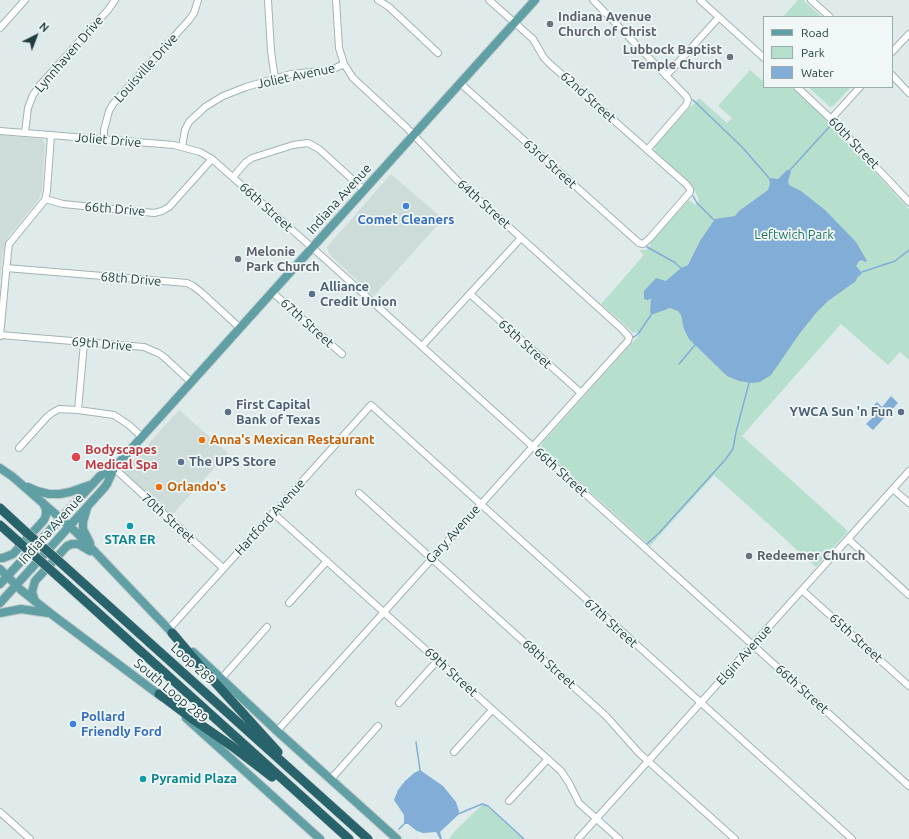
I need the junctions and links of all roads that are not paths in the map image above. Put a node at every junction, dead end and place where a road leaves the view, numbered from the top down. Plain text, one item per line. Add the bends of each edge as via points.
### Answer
1 (25, 0) edge
2 (115, 0) edge
3 (198, 0) edge
4 (268, 0) edge
5 (336, 0) edge
6 (378, 0) edge
7 (489, 0) edge
8 (535, 0) edge
9 (593, 0) edge
10 (700, 0) edge
11 (811, 0) edge
12 (829, 16) edge
13 (719, 17) junction
14 (514, 22) junction
15 (0, 28) edge
16 (909, 34) edge
17 (893, 51) edge
18 (438, 53) dead end
19 (763, 57) edge
20 (344, 64) junction
21 (666, 76) junction
22 (893, 76) edge
23 (276, 79) junction
24 (460, 83) junction
25 (798, 88) edge
26 (859, 88) edge
27 (909, 93) edge
28 (831, 119) junction
29 (0, 131) edge
30 (25, 133) junction
31 (51, 135) junction
32 (413, 135) junction
33 (104, 140) junction
34 (182, 147) junction
35 (647, 150) junction
36 (212, 159) junction
37 (233, 177) junction
38 (364, 190) junction
39 (690, 190) joint
40 (45, 199) junction
41 (909, 202) edge
42 (521, 238) junction
43 (312, 248) junction
44 (6, 268) junction
45 (272, 292) junction
46 (470, 294) junction
47 (240, 328) junction
48 (0, 336) edge
49 (629, 337) joint
50 (84, 343) junction
51 (422, 346) junction
52 (342, 354) dead end
53 (191, 382) junction
54 (581, 393) junction
55 (371, 405) joint
56 (78, 410) junction
57 (142, 437) junction
58 (533, 446) junction
59 (19, 448) dead end
60 (0, 468) edge
61 (114, 468) junction
62 (909, 471) edge
63 (13, 477) junction
64 (92, 484) junction
65 (893, 489) junction
66 (359, 493) dead end
67 (43, 503) junction
68 (909, 503) edge
69 (480, 505) junction
70 (88, 506) junction
71 (0, 508) edge
72 (274, 513) junction
73 (61, 518) junction
74 (0, 525) edge
75 (70, 526) junction
76 (848, 540) junction
77 (99, 557) junction
78 (0, 558) edge
79 (431, 559) junction
80 (327, 561) junction
81 (223, 568) junction
82 (0, 569) edge
83 (7, 576) junction
84 (0, 584) edge
85 (16, 585) junction
86 (802, 590) junction
87 (909, 595) edge
88 (35, 601) junction
89 (0, 603) edge
90 (289, 603) dead end
91 (384, 612) junction
92 (0, 613) edge
93 (50, 613) junction
94 (267, 627) dead end
95 (170, 631) junction
96 (753, 645) junction
97 (438, 660) junction
98 (221, 679) junction
99 (909, 686) edge
100 (159, 694) junction
101 (399, 703) dead end
102 (700, 703) junction
103 (492, 710) junction
104 (378, 726) dead end
105 (277, 731) junction
106 (454, 752) dead end
107 (548, 759) junction
108 (648, 761) junction
109 (330, 779) junction
110 (302, 780) junction
111 (909, 786) edge
112 (509, 801) dead end
113 (1, 815) edge
114 (596, 819) junction
115 (30, 839) edge
116 (320, 839) edge
117 (348, 839) edge
118 (368, 839) edge
119 (397, 839) edge
120 (578, 839) edge
121 (619, 839) edge
122 (735, 839) edge
123 (852, 839) edge

1 - 15 street
2 - 30 street, Lynnhaven Drive via 33,95 28,108
3 - 33 street, Louisville Drive via 189,20 113,104 104,130
4 - 23 street via 271,51
5 - 20 street, 64th Street via 339,48
6 - 18 street via 389,7
7 - 14 street, 62nd Street
8 - 14 main road, Indiana Avenue
9 - 21 street
10 - 13 street
11 - 12 street
13 - 19 street
13 - 21 street
14 - 24 main road, Indiana Avenue
14 - 35 street, 62nd Street via 533,39 550,64
16 - 17 street
20 - 23 street, Joliet Avenue via 331,70
20 - 32 street, 64th Street via 353,78
21 - 35 street via 688,100
22 - 27 street
23 - 34 street, Joliet Avenue via 233,91 206,107 184,130
24 - 32 main road, Indiana Avenue
24 - 39 street, 63rd Street via 639,243 643,244 650,238 687,197
25 - 28 street, 60th Street
26 - 28 street
28 - 41 street, 60th Street
29 - 30 street, Joliet Drive
30 - 31 street, Joliet Drive
31 - 33 street, Joliet Drive
31 - 40 street
32 - 38 main road, Indiana Avenue
32 - 42 street, 64th Street via 457,180
33 - 34 street, Joliet Drive
34 - 36 street, Joliet Drive via 200,152
35 - 39 street, 62nd Street
36 - 37 street, 66th Street
36 - 40 street, 66th Drive via 169,207 162,211 63,204
37 - 38 street via 252,158 309,140
37 - 43 street, 66th Street
38 - 43 main road, Indiana Avenue
40 - 44 street via 9,244
42 - 46 street
42 - 49 street, 64th Street
43 - 45 main road, Indiana Avenue
43 - 51 street, 66th Street
44 - 47 street, 68th Drive via 187,283 202,293
44 - 48 street
45 - 47 main road, Indiana Avenue
45 - 52 street, 67th Street
46 - 51 street
46 - 54 street, 65th Street
47 - 53 main road, Indiana Avenue
48 - 50 street, 69th Drive
49 - 54 street, Gary Avenue
50 - 53 street, 69th Drive via 151,349 164,357
50 - 56 street
51 - 58 street, 66th Street
53 - 57 main road, Indiana Avenue
54 - 58 street, Gary Avenue
55 - 69 street, 67th Street
55 - 72 street, Hartford Avenue
56 - 57 street via 114,415
56 - 59 street via 59,409 52,413
57 - 61 main road, Indiana Avenue
58 - 69 street, Gary Avenue
58 - 96 street, 66th Street
60 - 63 main road
61 - 64 main road, Indiana Avenue
61 - 70 main road, Indiana Avenue via 107,484
61 - 81 street, 70th Street
62 - 65 street, Elgin Avenue
63 - 64 main road via 37,491 49,494 70,492
63 - 67 main road
64 - 73 main road, Indiana Avenue
65 - 68 street
65 - 76 street, Elgin Avenue
66 - 79 street, 68th Street
67 - 73 main road
67 - 78 main road via 46,509 44,520 13,554
69 - 79 street, Gary Avenue
69 - 102 street, 67th Street
70 - 75 main road, Indiana Avenue
70 - 77 main road via 83,529
71 - 110 highway, Loop 289, bridge
72 - 80 street, 69th Street
72 - 81 street, Hartford Avenue
73 - 75 main road
73 - 83 main road, Indiana Avenue
74 - 117 highway, Loop 289, bridge
75 - 77 main road
75 - 85 main road, Indiana Avenue
76 - 86 street, Elgin Avenue
76 - 87 street
77 - 88 main road via 78,544 67,546 35,580 32,592
77 - 95 main road
79 - 91 street, Gary Avenue
79 - 108 street, 68th Street via 606,716
80 - 90 street
80 - 91 street, 69th Street
81 - 95 street, Hartford Avenue
82 - 83 main road, South Loop 289
83 - 84 main road, Indiana Avenue
83 - 85 main road, South Loop 289
85 - 88 main road, South Loop 289
85 - 89 main road, Indiana Avenue
86 - 96 street, Elgin Avenue
86 - 99 street, 65th Street
88 - 93 main road, South Loop 289
91 - 97 street, 69th Street
91 - 105 street, Gary Avenue
92 - 93 main road via 21,608
93 - 100 main road, South Loop 289
94 - 98 street
95 - 98 main road
95 - 110 highway
96 - 102 street, Elgin Avenue
96 - 111 street, 66th Street
97 - 101 street
97 - 103 street, 69th Street
98 - 105 main road
100 - 116 main road, South Loop 289
100 - 117 highway via 233,747
102 - 108 street, Elgin Avenue
102 - 123 street, 67th Street
103 - 106 street
103 - 107 street, 69th Street
104 - 109 street
105 - 109 main road
107 - 112 street
107 - 114 street, 69th Street via 564,774 579,803
108 - 114 street, Elgin Avenue
108 - 122 street, 68th Street
109 - 119 main road
110 - 118 highway, Loop 289
113 - 115 street
114 - 120 street, Elgin Avenue
114 - 121 street, 69th Street

